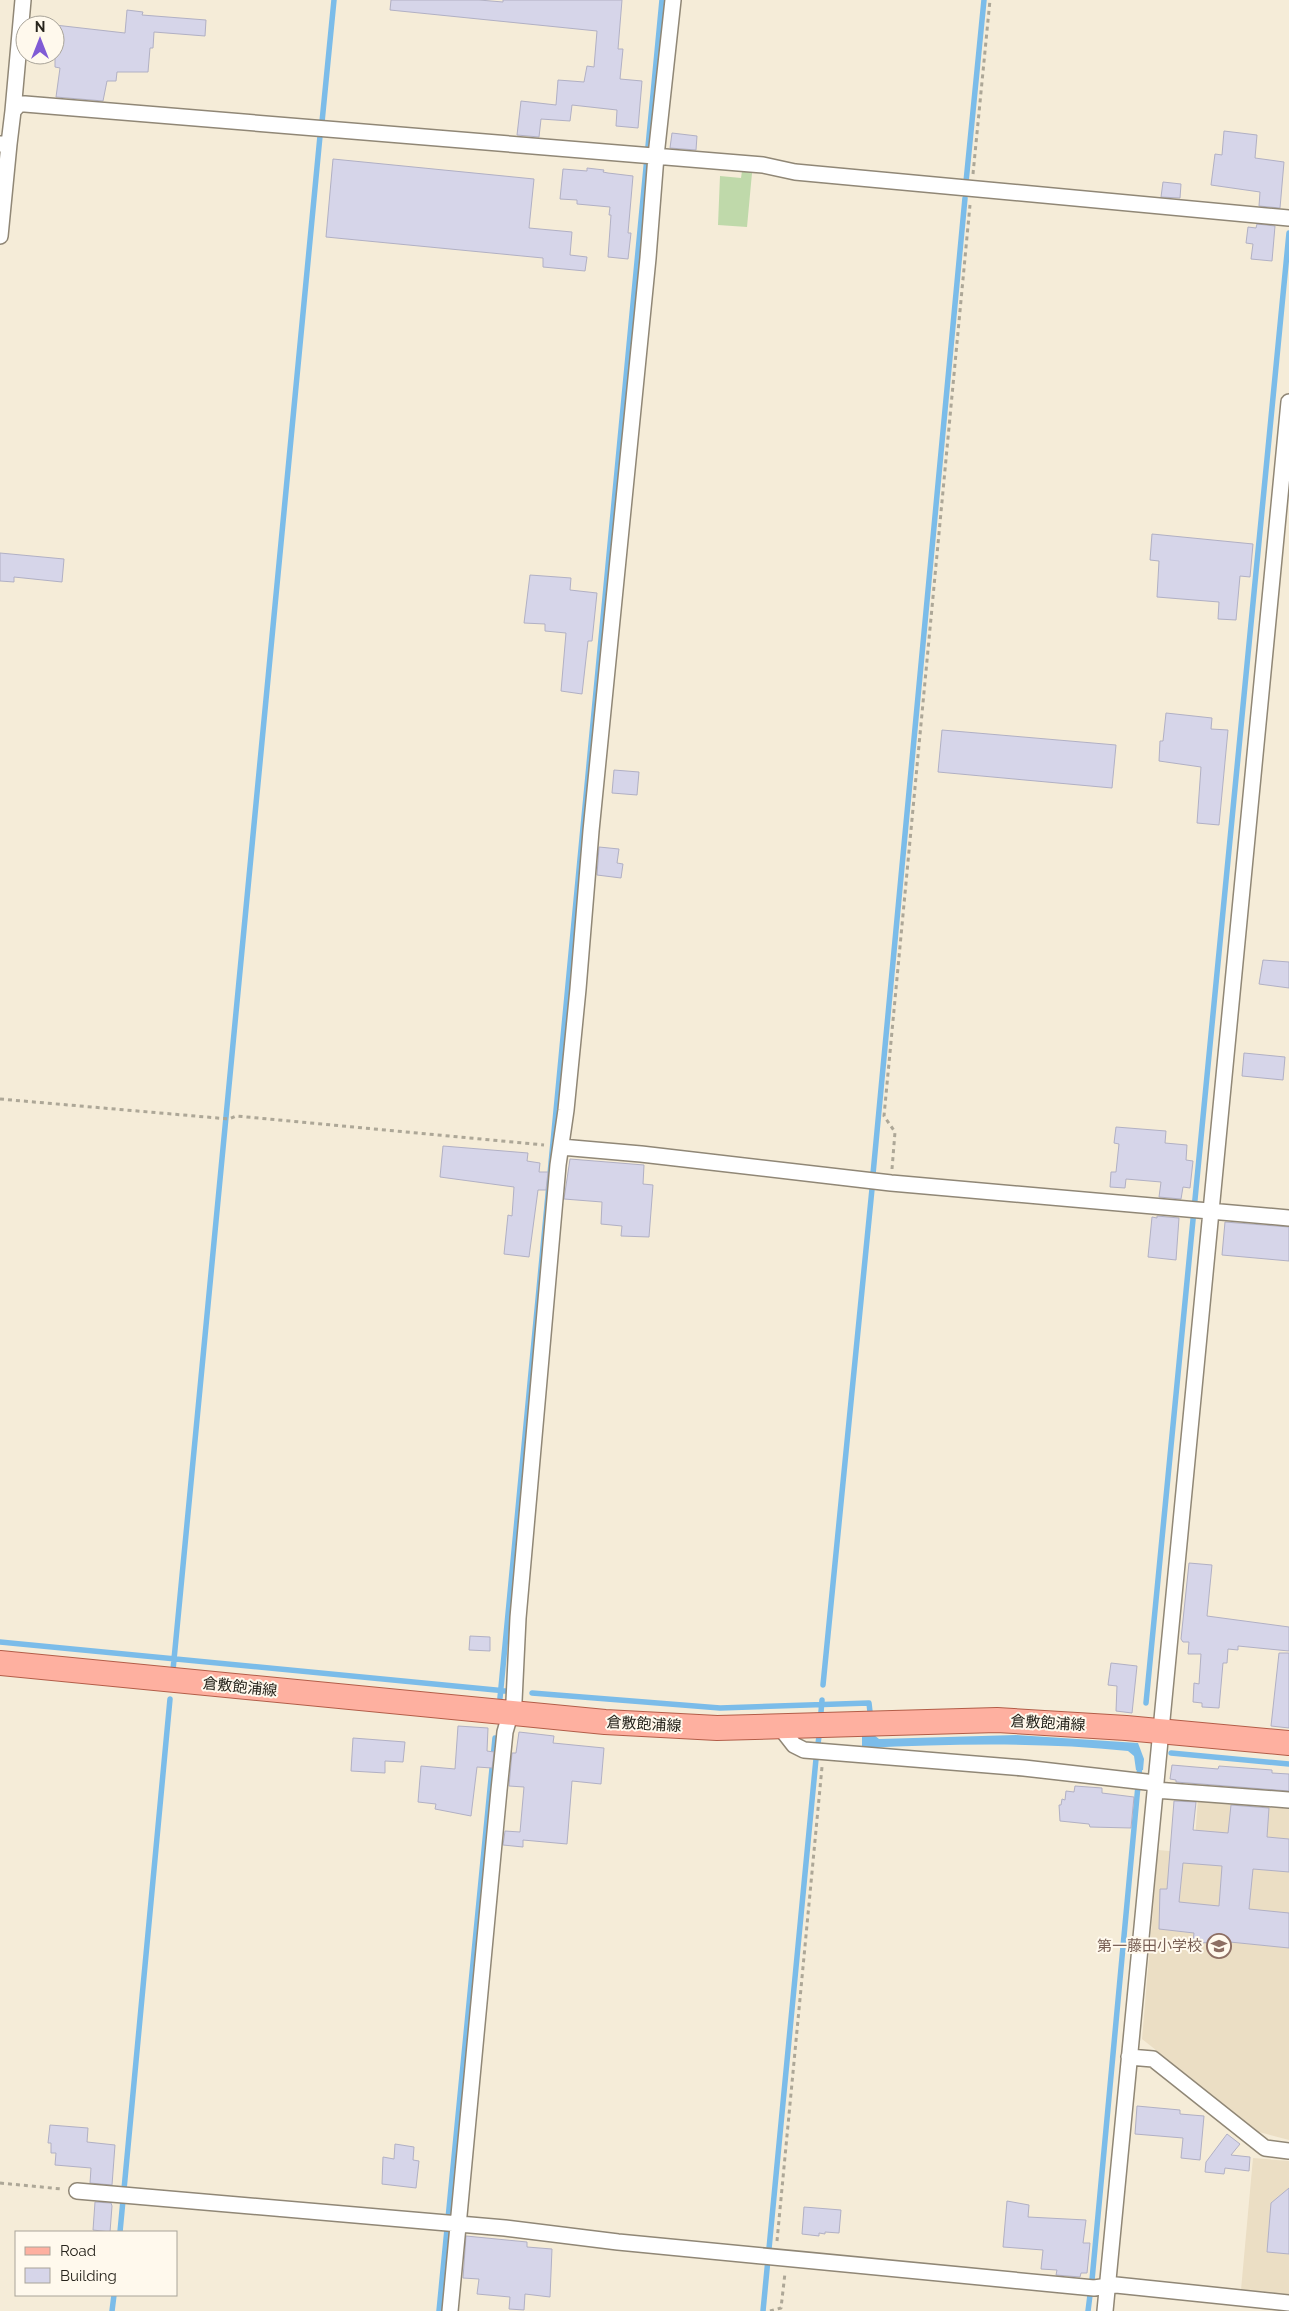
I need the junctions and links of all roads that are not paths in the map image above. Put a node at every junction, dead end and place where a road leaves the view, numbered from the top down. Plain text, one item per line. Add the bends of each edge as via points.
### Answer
1 (23, 0) edge
2 (673, 0) edge
3 (13, 111) junction
4 (4, 144) edge
5 (650, 156) junction
6 (1289, 218) edge
7 (0, 236) edge
8 (1289, 402) edge
9 (554, 1146) junction
10 (1200, 1210) junction
11 (1289, 1218) edge
12 (0, 1664) edge
13 (511, 1713) junction
14 (780, 1727) junction
15 (1160, 1730) junction
16 (1289, 1742) edge
17 (1146, 1783) junction
18 (1289, 1800) edge
19 (1130, 2057) junction
20 (1289, 2151) edge
21 (77, 2191) road end
22 (450, 2224) junction
23 (1107, 2287) junction
24 (1289, 2302) edge
25 (450, 2311) edge
26 (1105, 2311) edge

1 - 3 street
2 - 5 street
3 - 4 street
3 - 5 street via 19,104 25,104
4 - 7 street
5 - 6 street
5 - 9 street via 648,258
8 - 10 street
9 - 10 street via 891,1183
9 - 13 street
10 - 11 street
10 - 15 street
12 - 13 main road, 倉敷飽浦線
13 - 14 main road, 倉敷飽浦線 via 671,1726
13 - 22 street via 505,1732
14 - 15 main road, 倉敷飽浦線 via 997,1720
14 - 17 street via 794,1745 804,1750 948,1761
15 - 16 main road, 倉敷飽浦線
15 - 17 street
17 - 18 street
17 - 19 street
19 - 20 street via 1153,2059 1265,2148
19 - 23 street
21 - 22 street
22 - 23 street
22 - 25 street
23 - 24 street via 1116,2285
23 - 26 street

